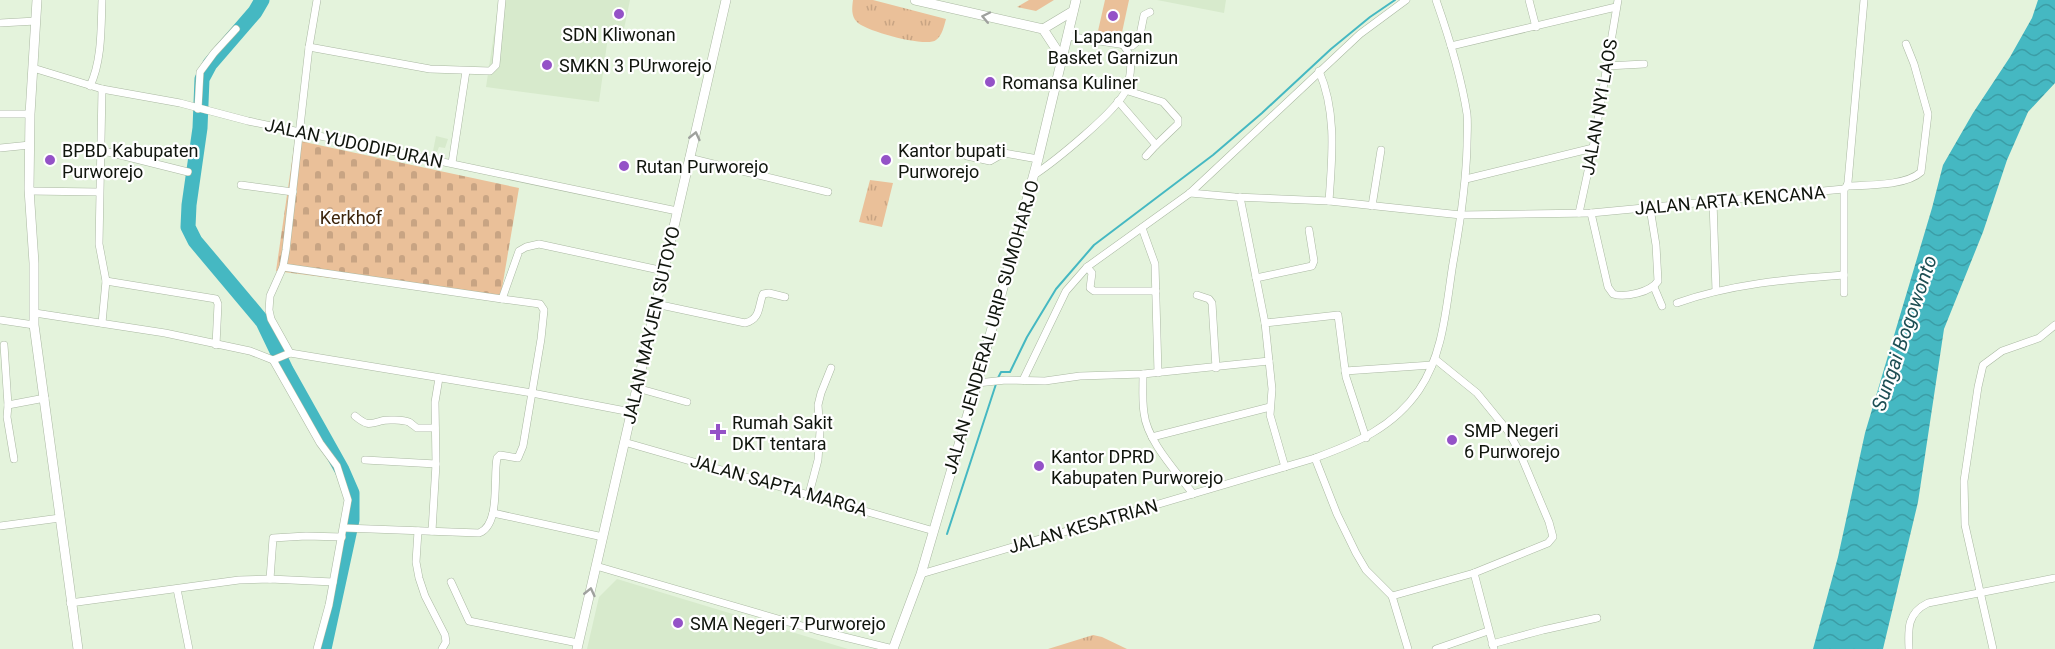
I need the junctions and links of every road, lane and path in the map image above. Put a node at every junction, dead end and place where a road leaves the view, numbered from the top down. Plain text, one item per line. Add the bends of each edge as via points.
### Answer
1 (37, 0) edge
2 (102, 0) edge
3 (316, 0) edge
4 (502, 0) edge
5 (726, 0) edge
6 (915, 0) edge
7 (1076, 0) edge
8 (1406, 0) edge
9 (1436, 0) edge
10 (1529, 0) edge
11 (1864, 0) edge
12 (1617, 4) edge
13 (1073, 11) junction
14 (1150, 12) dead end
15 (36, 21) junction
16 (0, 23) edge
17 (1536, 27) junction
18 (236, 29) dead end
19 (1043, 29) junction
20 (1067, 36) junction
21 (1906, 44) dead end
22 (1124, 46) junction
23 (1451, 46) junction
24 (309, 47) junction
25 (1062, 58) junction
26 (1644, 64) dead end
27 (1607, 66) junction
28 (33, 68) junction
29 (466, 71) junction
30 (1319, 71) junction
31 (90, 86) junction
32 (102, 89) junction
33 (1125, 90) junction
34 (1118, 101) junction
35 (199, 109) junction
36 (0, 114) edge
37 (30, 114) junction
38 (299, 131) junction
39 (30, 145) junction
40 (1156, 145) junction
41 (0, 148) edge
42 (1593, 148) junction
43 (100, 150) junction
44 (1381, 150) dead end
45 (968, 156) dead end
46 (1146, 156) dead end
47 (690, 158) junction
48 (1038, 159) junction
49 (452, 163) junction
50 (188, 172) dead end
51 (1034, 175) junction
52 (1466, 179) junction
53 (241, 185) dead end
54 (1846, 188) junction
55 (29, 191) junction
56 (99, 192) junction
57 (293, 192) junction
58 (828, 192) dead end
59 (1190, 193) junction
60 (1240, 197) junction
61 (1329, 201) junction
62 (1713, 201) junction
63 (1372, 206) junction
64 (1650, 208) junction
65 (677, 211) junction
66 (1579, 213) junction
67 (1591, 213) junction
68 (1461, 215) junction
69 (1142, 228) junction
70 (1309, 230) dead end
71 (283, 267) junction
72 (1087, 267) junction
73 (664, 271) junction
74 (1844, 275) junction
75 (1256, 278) junction
76 (106, 281) junction
77 (1654, 286) junction
78 (1156, 291) junction
79 (1716, 291) junction
80 (1844, 293) dead end
81 (1197, 295) dead end
82 (785, 297) dead end
83 (502, 299) junction
84 (1677, 303) dead end
85 (656, 304) junction
86 (1662, 306) dead end
87 (35, 313) junction
88 (0, 320) edge
89 (102, 323) junction
90 (1264, 323) junction
91 (34, 325) junction
92 (2055, 325) edge
93 (4, 345) dead end
94 (216, 345) junction
95 (281, 357) junction
96 (1269, 361) junction
97 (1433, 362) junction
98 (831, 368) dead end
99 (1216, 368) junction
100 (1345, 371) junction
101 (1158, 373) junction
102 (1143, 374) junction
103 (439, 378) junction
104 (1023, 380) junction
105 (982, 383) junction
106 (637, 388) junction
107 (532, 393) junction
108 (45, 398) junction
109 (687, 402) dead end
110 (8, 405) junction
111 (1270, 407) junction
112 (631, 412) junction
113 (355, 416) dead end
114 (435, 428) junction
115 (1152, 437) junction
116 (1366, 438) junction
117 (624, 442) junction
118 (1315, 458) junction
119 (14, 459) dead end
120 (365, 459) dead end
121 (436, 464) junction
122 (1285, 467) junction
123 (809, 494) junction
124 (1192, 494) junction
125 (493, 513) junction
126 (60, 518) junction
127 (0, 526) edge
128 (345, 528) junction
129 (418, 531) junction
130 (432, 531) junction
131 (934, 531) junction
132 (342, 537) junction
133 (603, 537) junction
134 (596, 566) junction
135 (1474, 573) junction
136 (921, 574) junction
137 (2055, 578) edge
138 (270, 579) junction
139 (333, 582) junction
140 (451, 582) dead end
141 (177, 589) junction
142 (1980, 593) junction
143 (1392, 596) junction
144 (70, 603) junction
145 (1597, 618) dead end
146 (1488, 631) junction
147 (578, 646) edge
148 (1493, 647) edge
149 (78, 649) edge
150 (189, 649) edge
151 (317, 649) edge
152 (442, 649) edge
153 (893, 649) edge
154 (1408, 649) edge
155 (1436, 649) edge
156 (1909, 649) edge
157 (1993, 649) edge

1 - 15 main road
2 - 31 street via 98,57
3 - 24 street
4 - 29 street via 495,68
47 -> 5 main road, JALAN MAYJEN SUTOYO
19 -> 6 main road
7 - 13 main road, JALAN JENDERAL URIP SUMOHARJO
8 - 30 street
9 - 23 street, JALAN KESATRIAN
10 - 17 street
11 - 54 street, JALAN ARTA KENCANA
12 - 17 street
12 - 27 street, JALAN NYI LAOS
13 - 19 main road
13 - 20 main road, JALAN JENDERAL URIP SUMOHARJO
14 - 22 street via 1142,20 1139,40
15 - 16 street
15 - 28 main road
17 - 23 street
18 - 35 street via 200,72
19 - 25 main road
20 - 22 street
20 - 25 main road, JALAN JENDERAL URIP SUMOHARJO
21 - 54 street via 1928,114 1921,172 1895,182
22 - 33 street via 1131,59
23 - 52 street, JALAN KESATRIAN via 1467,116
24 - 29 street via 401,65
24 - 38 street
25 - 48 main road, JALAN JENDERAL URIP SUMOHARJO
26 - 27 street
27 - 42 street, JALAN NYI LAOS
28 - 31 street, JALAN YUDODIPURAN
28 - 37 main road
29 - 49 street
30 - 59 street
30 - 61 street via 1327,90 1331,120
31 - 32 street, JALAN YUDODIPURAN
32 - 35 street, JALAN YUDODIPURAN
32 - 43 street
33 - 34 street
33 - 40 street via 1162,102 1178,119 1178,124
34 - 40 street
34 - 51 street
35 - 38 street, JALAN YUDODIPURAN
36 - 37 street
37 - 39 main road
38 - 49 street, JALAN YUDODIPURAN
38 - 57 street
39 - 41 street
39 - 55 main road
40 - 46 street
42 - 52 street
42 - 66 street, JALAN NYI LAOS
43 - 50 street
43 - 56 street
44 - 63 street
45 - 48 street via 990,161 1004,153
47 - 58 street
47 - 65 main road, JALAN MAYJEN SUTOYO
48 - 51 main road, JALAN JENDERAL URIP SUMOHARJO
49 - 65 street, JALAN YUDODIPURAN
51 - 105 main road, JALAN JENDERAL URIP SUMOHARJO
52 - 68 street, JALAN KESATRIAN
53 - 57 street
54 - 62 street, JALAN ARTA KENCANA
54 - 74 street
55 - 56 street
55 - 87 main road
56 - 76 street via 99,244
57 - 71 street
59 - 60 street, JALAN ARTA KENCANA
59 - 69 street
60 - 61 street, JALAN ARTA KENCANA
60 - 75 street
61 - 63 street, JALAN ARTA KENCANA
62 - 64 street, JALAN ARTA KENCANA
62 - 79 street
63 - 68 street, JALAN ARTA KENCANA
64 - 67 street, JALAN ARTA KENCANA
64 - 77 street via 1659,271
65 - 73 main road, JALAN MAYJEN SUTOYO
66 - 67 street, JALAN ARTA KENCANA
66 - 68 street, JALAN ARTA KENCANA
67 - 77 street via 1610,290 1622,296
68 - 97 street, JALAN KESATRIAN
69 - 72 street
69 - 78 street via 1155,264
70 - 75 street via 1312,266
71 - 83 street
71 - 95 street via 270,296 269,310
72 - 78 street via 1092,273 1090,288 1094,291
72 - 104 street via 1066,291
73 - 83 street via 533,244 519,251
73 - 85 main road, JALAN MAYJEN SUTOYO
74 - 79 street
74 - 80 street
75 - 90 street
76 - 89 street
76 - 94 street via 216,299
77 - 86 street
78 - 101 street
79 - 84 street
81 - 99 street via 1212,303
82 - 85 street via 763,294 759,313 753,321 745,323
83 - 107 street via 540,304 544,310
85 - 106 main road, JALAN MAYJEN SUTOYO
87 - 89 street
87 - 91 main road
88 - 91 street
89 - 94 street
90 - 96 street
90 - 100 street via 1337,314
91 - 108 main road
92 - 142 street via 2038,338 2002,351 1983,365 1964,481 1965,525
93 - 110 street
94 - 95 street
95 - 103 street
95 - 128 street via 315,434 337,466 348,500
96 - 99 street
96 - 111 street
97 - 100 street
97 - 116 street, JALAN KESATRIAN via 1412,399
97 - 135 street via 1477,393 1508,431 1553,534 1548,543
98 - 123 street via 818,405 818,460
99 - 101 street
100 - 116 street
101 - 102 street
102 - 104 street
102 - 115 street via 1144,413
103 - 107 street
103 - 114 street
104 - 105 street
105 - 131 main road, JALAN JENDERAL URIP SUMOHARJO
106 - 109 street
106 - 112 main road, JALAN MAYJEN SUTOYO
107 - 112 street
107 - 125 street via 521,454 518,458 497,458
108 - 110 street
108 - 126 main road
110 - 119 street
111 - 115 street
111 - 122 street
112 - 117 main road, JALAN MAYJEN SUTOYO
113 - 114 street via 366,423 410,422 417,428
114 - 121 street
115 - 124 street
116 - 118 street, JALAN KESATRIAN
117 - 123 street, JALAN SAPTA MARGA
117 - 133 main road, JALAN MAYJEN SUTOYO
118 - 122 street, JALAN KESATRIAN
118 - 143 street via 1356,553 1366,570
120 - 121 street
121 - 130 street
122 - 124 street, JALAN KESATRIAN
123 - 131 street, JALAN SAPTA MARGA
124 - 136 street, JALAN KESATRIAN
125 - 130 street via 481,532
125 - 133 street
126 - 127 street
126 - 144 main road
128 - 129 street
128 - 132 street
129 - 130 street
129 - 152 street via 416,562 425,596 445,635
131 - 136 main road, JALAN JENDERAL URIP SUMOHARJO
132 - 138 street via 273,538
132 - 139 street
133 - 134 main road, JALAN MAYJEN SUTOYO
147 -> 134 main road, JALAN MAYJEN SUTOYO
134 - 153 street
135 - 143 street
135 - 146 street
136 - 153 main road, JALAN JENDERAL URIP SUMOHARJO
137 - 142 street
138 - 139 street
138 - 141 street
139 - 151 street
140 - 147 street via 469,621
141 - 144 street
141 - 150 street
142 - 156 street via 1928,603 1918,609 1909,623
142 - 157 street
143 - 154 street
144 - 149 main road
145 - 148 street
146 - 148 street
146 - 155 street

